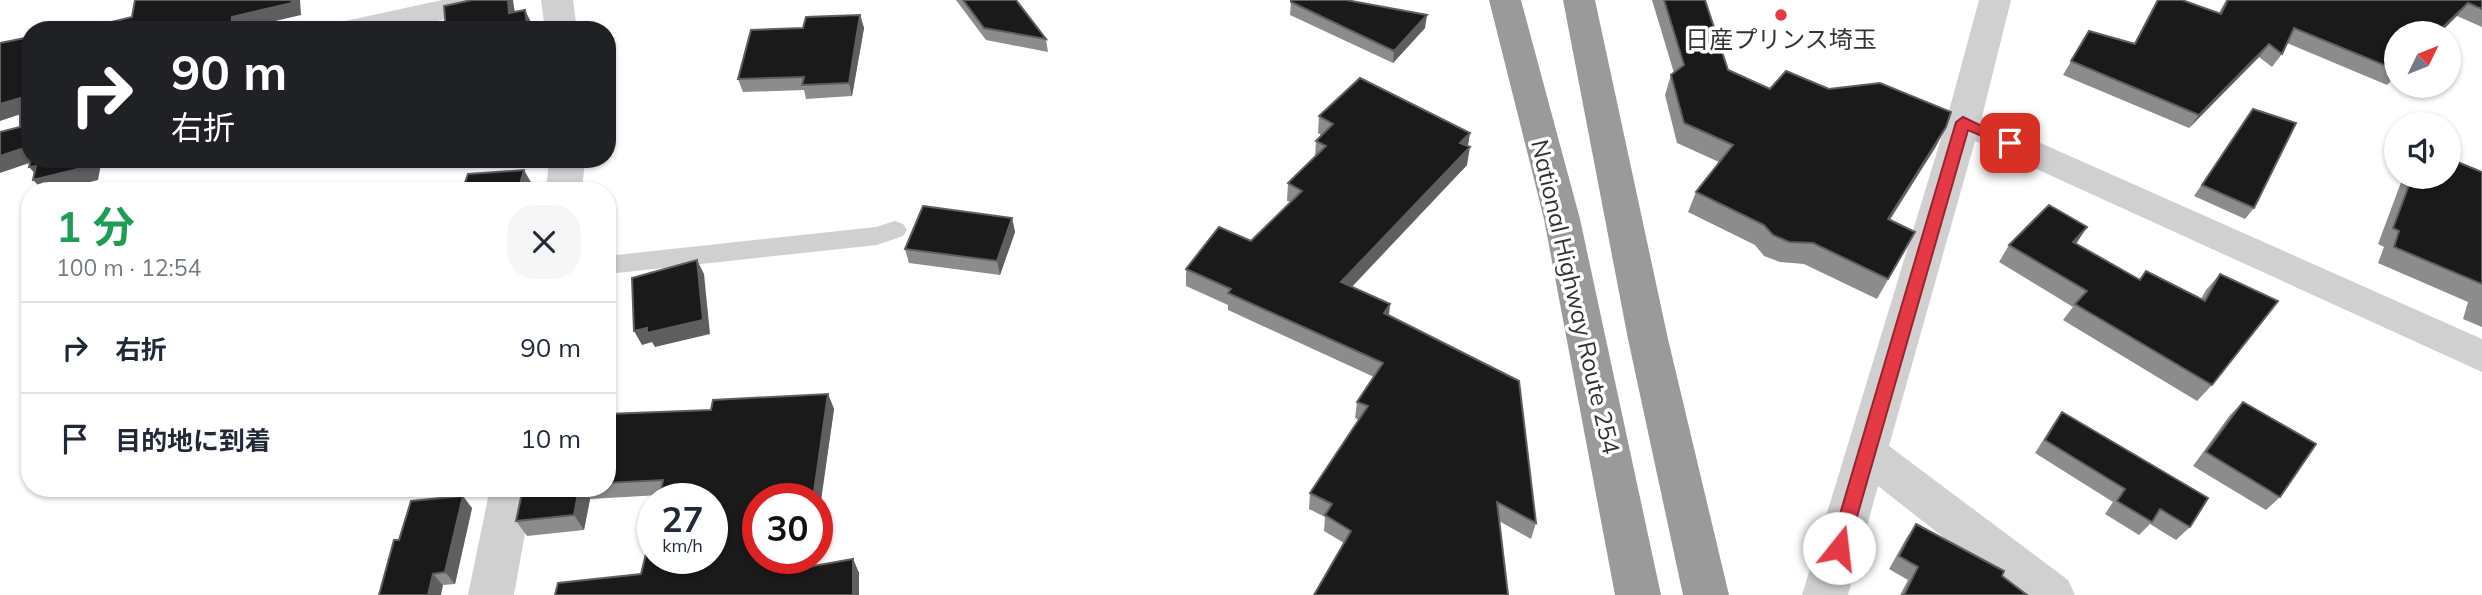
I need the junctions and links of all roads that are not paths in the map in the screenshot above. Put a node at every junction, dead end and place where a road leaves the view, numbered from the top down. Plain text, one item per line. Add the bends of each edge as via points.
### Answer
1 (489, 0) edge
2 (557, 0) edge
3 (1506, 0) edge
4 (1578, 0) edge
5 (1995, 0) edge
6 (390, 21) edge
7 (560, 21) edge
8 (1963, 122) junction
9 (895, 230) dead end
10 (616, 264) edge
11 (2482, 356) edge
12 (1867, 453) junction
13 (510, 497) edge
14 (491, 595) edge
15 (1638, 595) edge
16 (1706, 595) edge
17 (1825, 595) edge
18 (2052, 595) edge

1 - 6 street
2 - 7 street
3 - 15 highway, National Highway Route 254 via 1562,219
4 - 16 highway
5 - 8 street
8 - 11 street
8 - 12 street
9 - 10 lane via 877,236
12 - 17 street
12 - 18 street
13 - 14 street

